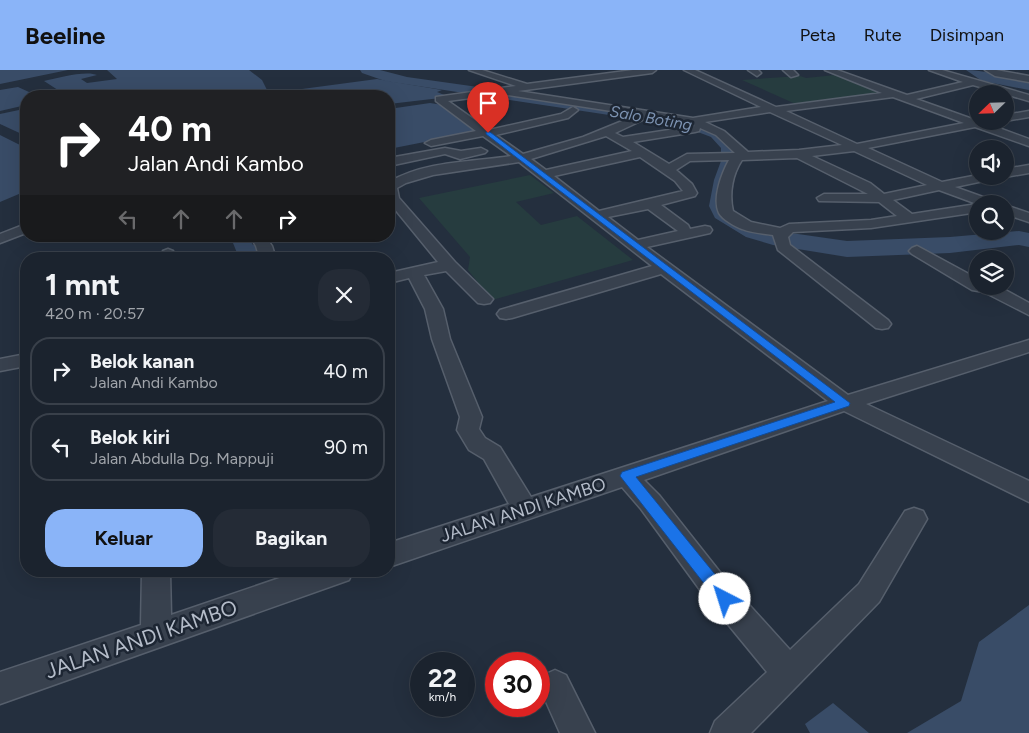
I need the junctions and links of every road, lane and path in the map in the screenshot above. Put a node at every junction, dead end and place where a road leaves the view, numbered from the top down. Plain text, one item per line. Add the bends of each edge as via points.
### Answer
1 (473, 70) edge
2 (652, 70) edge
3 (688, 70) edge
4 (829, 70) edge
5 (933, 70) edge
6 (989, 70) edge
7 (860, 72) dead end
8 (839, 74) junction
9 (1029, 79) edge
10 (973, 82) junction
11 (530, 87) junction
12 (500, 91) junction
13 (895, 94) junction
14 (907, 98) junction
15 (1029, 98) edge
16 (772, 109) junction
17 (573, 110) dead end
18 (1029, 114) edge
19 (647, 115) junction
20 (1014, 116) edge
21 (549, 119) junction
22 (969, 121) edge
23 (694, 125) junction
24 (969, 125) edge
25 (993, 130) edge
26 (487, 132) junction
27 (608, 133) junction
28 (675, 133) junction
29 (586, 140) junction
30 (621, 141) junction
31 (1029, 143) edge
32 (506, 147) junction
33 (857, 147) junction
34 (395, 150) edge
35 (640, 153) junction
36 (799, 154) junction
37 (739, 155) junction
38 (717, 157) junction
39 (520, 158) junction
40 (395, 161) edge
41 (1029, 168) edge
42 (668, 170) junction
43 (1014, 171) edge
44 (544, 174) junction
45 (969, 180) edge
46 (395, 184) edge
47 (940, 186) junction
48 (969, 197) edge
49 (824, 198) dead end
50 (883, 198) junction
51 (395, 201) edge
52 (650, 204) junction
53 (969, 209) edge
54 (1014, 213) edge
55 (598, 215) junction
56 (908, 217) junction
57 (1029, 218) edge
58 (683, 228) dead end
59 (705, 230) dead end
60 (20, 231) edge
61 (782, 238) junction
62 (0, 239) edge
63 (635, 244) junction
64 (917, 251) dead end
65 (450, 265) junction
66 (664, 268) junction
67 (414, 272) junction
68 (969, 273) edge
69 (959, 275) junction
70 (395, 277) edge
71 (969, 281) edge
72 (1002, 295) edge
73 (484, 299) dead end
74 (1029, 310) edge
75 (506, 314) dead end
76 (882, 324) dead end
77 (1029, 346) edge
78 (20, 361) edge
79 (0, 365) edge
80 (845, 403) junction
81 (626, 476) junction
82 (1029, 492) edge
83 (525, 509) junction
84 (914, 519) dead end
85 (395, 553) edge
86 (156, 577) edge
87 (322, 577) edge
88 (156, 634) junction
89 (788, 673) junction
90 (555, 686) dead end
91 (0, 688) edge
92 (578, 733) edge
93 (727, 733) edge

1 - 11 street
2 - 11 street
3 - 16 street
4 - 8 street
5 - 10 street
6 - 9 street
7 - 8 street
8 - 13 street
10 - 14 street
10 - 15 street
11 - 12 street
12 - 19 street
12 - 26 street via 439,99
13 - 14 street
13 - 16 street
14 - 22 street
16 - 23 street
16 - 33 street
17 - 21 street
18 - 20 street
19 - 23 street
19 - 27 street
21 - 26 street
21 - 29 street
23 - 28 street
23 - 37 street via 720,133
24 - 33 street
25 - 31 street
26 - 32 street
26 - 34 street
27 - 29 street
27 - 30 street
28 - 30 street
28 - 38 street
29 - 39 street
30 - 35 street
32 - 39 street
32 - 40 street via 460,155 445,151
33 - 36 street
33 - 47 street
35 - 42 street
35 - 44 street
36 - 37 street
36 - 50 street via 847,176
37 - 38 street
37 - 61 street via 727,180 726,213 748,226
38 - 42 street via 684,159
39 - 44 street
39 - 46 street via 404,178
41 - 43 street
42 - 52 street via 682,180 691,193
44 - 55 street
45 - 47 street
47 - 48 street
47 - 50 street
49 - 50 street
50 - 56 street
51 - 65 street
52 - 55 street
52 - 58 street
53 - 56 street
54 - 57 street
55 - 63 street
56 - 61 street via 861,225 789,228
59 - 63 street
60 - 62 street
61 - 76 street
63 - 66 street
64 - 69 street
65 - 67 street
65 - 73 street
66 - 75 street
66 - 80 street
67 - 70 street
67 - 83 street via 434,308 441,339 471,417 468,430 477,444 492,452
68 - 69 street
69 - 71 street
72 - 74 street
77 - 80 street, JALAN ANDI KAMBO
78 - 79 street
80 - 81 street, JALAN ANDI KAMBO
80 - 82 street
81 - 83 street, JALAN ANDI KAMBO
81 - 89 street
83 - 85 street, JALAN ANDI KAMBO
84 - 89 street via 869,593
86 - 88 street
87 - 88 street, JALAN ANDI KAMBO
88 - 91 street, JALAN ANDI KAMBO
89 - 93 street
90 - 92 street

